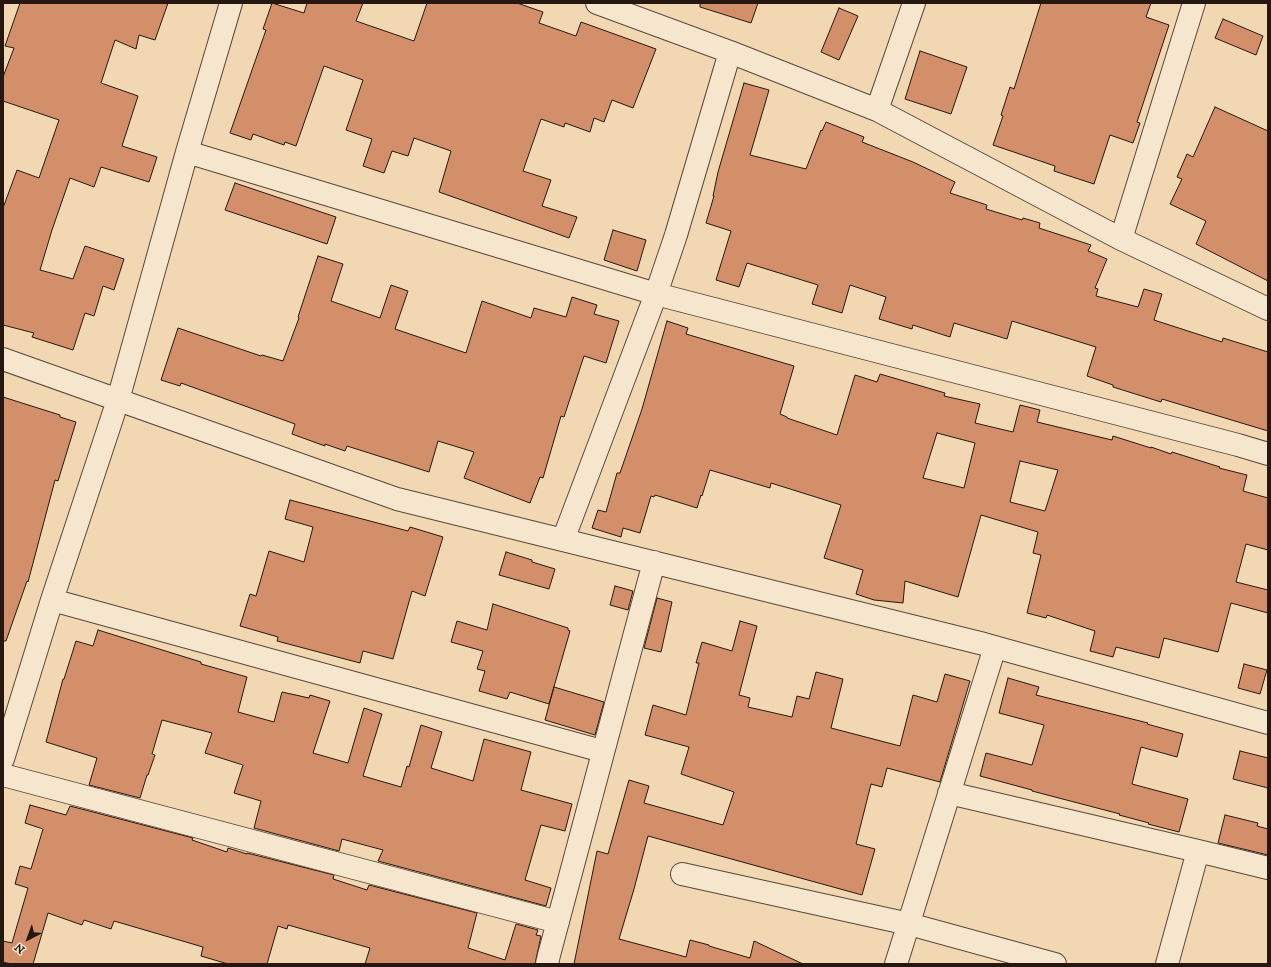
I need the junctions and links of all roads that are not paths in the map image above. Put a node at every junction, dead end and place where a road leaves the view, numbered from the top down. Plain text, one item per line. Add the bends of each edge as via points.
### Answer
1 (231, 3) edge
2 (597, 3) edge
3 (914, 3) edge
4 (1194, 3) edge
5 (730, 52) junction
6 (877, 110) junction
7 (187, 152) junction
8 (1121, 239) junction
9 (656, 294) junction
10 (1268, 309) edge
11 (3, 360) edge
12 (118, 400) junction
13 (1268, 454) edge
14 (563, 540) junction
15 (654, 562) junction
16 (52, 600) junction
17 (995, 647) junction
18 (1268, 723) edge
19 (602, 751) junction
20 (3, 759) edge
21 (3, 775) edge
22 (949, 793) junction
23 (1198, 851) junction
24 (1268, 868) edge
25 (682, 874) dead end
26 (558, 922) junction
27 (908, 924) junction
28 (547, 964) edge
29 (896, 964) edge
30 (1055, 964) edge
31 (1167, 964) edge

1 - 7 street
2 - 5 street
3 - 6 street
4 - 8 street
5 - 6 street
5 - 9 street
6 - 8 street
7 - 9 street
7 - 12 street
8 - 10 street
9 - 13 street
9 - 14 street
11 - 12 street
12 - 14 street via 398,499
12 - 16 street
14 - 15 street
15 - 17 street
15 - 19 street
16 - 19 street
16 - 20 street
17 - 18 street
17 - 22 street
19 - 26 street
21 - 26 street
22 - 23 street
22 - 27 street
23 - 24 street
23 - 31 street
25 - 27 street
26 - 28 street
27 - 29 street
27 - 30 street

